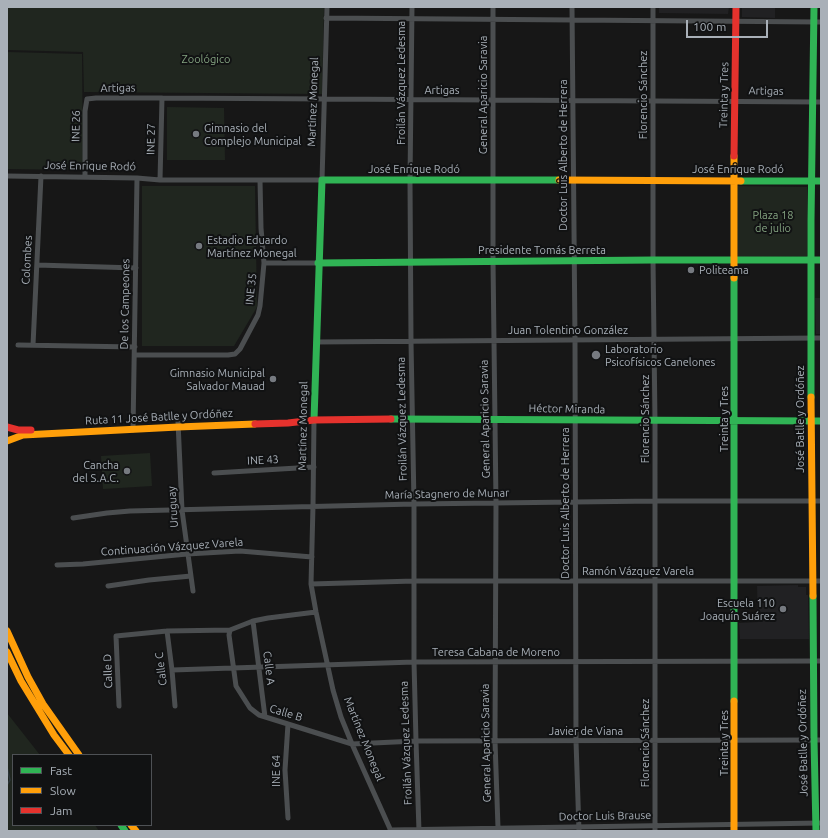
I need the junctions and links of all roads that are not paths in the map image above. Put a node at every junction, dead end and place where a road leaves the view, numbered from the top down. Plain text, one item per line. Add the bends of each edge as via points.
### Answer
1 (327, 7) edge
2 (412, 7) edge
3 (493, 7) edge
4 (572, 7) edge
5 (653, 7) edge
6 (736, 7) edge
7 (814, 7) edge
8 (326, 18) junction
9 (412, 19) junction
10 (493, 19) junction
11 (653, 20) junction
12 (572, 21) junction
13 (736, 22) junction
14 (817, 22) edge
15 (162, 98) junction
16 (87, 99) joint
17 (324, 99) junction
18 (411, 100) junction
19 (493, 100) junction
20 (573, 100) junction
21 (653, 100) junction
22 (735, 101) junction
23 (817, 102) edge
24 (7, 176) edge
25 (41, 176) junction
26 (86, 177) junction
27 (138, 178) junction
28 (160, 180) junction
29 (260, 180) junction
30 (322, 180) junction
31 (410, 180) junction
32 (493, 180) junction
33 (574, 180) junction
34 (653, 180) junction
35 (734, 180) junction
36 (812, 181) junction
37 (821, 181) edge
38 (653, 260) junction
39 (735, 260) junction
40 (812, 260) junction
41 (821, 260) edge
42 (493, 261) junction
43 (574, 261) junction
44 (411, 262) junction
45 (264, 263) junction
46 (318, 263) junction
47 (37, 265) junction
48 (136, 268) junction
49 (821, 338) edge
50 (734, 339) junction
51 (811, 339) junction
52 (494, 340) junction
53 (575, 340) junction
54 (655, 340) junction
55 (316, 342) junction
56 (410, 342) junction
57 (18, 345) dead end
58 (33, 345) junction
59 (135, 347) junction
60 (134, 355) junction
61 (314, 417) junction
62 (413, 419) junction
63 (495, 419) junction
64 (575, 420) junction
65 (655, 421) junction
66 (735, 421) junction
67 (811, 421) junction
68 (821, 421) edge
69 (178, 424) junction
70 (7, 427) edge
71 (133, 427) junction
72 (7, 441) edge
73 (314, 468) junction
74 (214, 473) dead end
75 (812, 500) junction
76 (655, 501) junction
77 (735, 501) junction
78 (821, 501) edge
79 (575, 502) junction
80 (496, 503) junction
81 (414, 504) junction
82 (313, 506) junction
83 (182, 510) junction
84 (73, 518) dead end
85 (187, 554) junction
86 (312, 557) junction
87 (58, 565) dead end
88 (191, 576) junction
89 (812, 580) junction
90 (414, 581) junction
91 (496, 581) junction
92 (575, 581) junction
93 (656, 581) junction
94 (735, 581) junction
95 (821, 581) edge
96 (311, 584) junction
97 (108, 586) dead end
98 (193, 591) dead end
99 (316, 612) junction
100 (253, 622) junction
101 (230, 630) junction
102 (7, 631) edge
103 (166, 631) junction
104 (7, 652) edge
105 (656, 661) junction
106 (813, 661) junction
107 (821, 661) edge
108 (414, 662) junction
109 (496, 662) junction
110 (576, 662) junction
111 (735, 662) junction
112 (327, 664) junction
113 (259, 667) junction
114 (233, 668) junction
115 (172, 670) junction
116 (119, 706) dead end
117 (175, 706) dead end
118 (265, 717) junction
119 (288, 724) junction
120 (734, 740) junction
121 (817, 740) edge
122 (416, 741) junction
123 (495, 741) junction
124 (576, 741) junction
125 (655, 741) junction
126 (352, 744) junction
127 (68, 754) edge
128 (78, 754) edge
129 (288, 818) dead end
130 (818, 823) edge
131 (734, 827) edge
132 (655, 828) edge
133 (553, 829) edge
134 (579, 829) edge
135 (391, 830) edge
136 (419, 830) edge
137 (497, 830) edge
138 (816, 831) edge

1 - 8 street, Martínez Monegal
2 - 9 street, Froilán Vázquez Ledesma
3 - 10 street, General Aparicio Saravia
4 - 12 street, Doctor Luis Alberto de Herrera
5 - 11 street, Florencio Sánchez
6 - 13 main road, Treinta y Tres
7 - 14 main road, José Batlle y Ordóñez
8 - 9 street
8 - 17 street, Martínez Monegal
9 - 10 street
9 - 18 street, Froilán Vázquez Ledesma
10 - 12 street
10 - 19 street, General Aparicio Saravia
11 - 12 street
11 - 13 street
11 - 21 street, Florencio Sánchez
12 - 20 street, Doctor Luis Alberto de Herrera
13 - 14 street
13 - 22 main road, Treinta y Tres
14 - 23 main road, José Batlle y Ordóñez
15 - 16 street, Artigas
15 - 17 street, Artigas
15 - 28 street, INE 27
16 - 26 street, INE 26
17 - 18 street, Artigas
17 - 30 street, Martínez Monegal
18 - 19 street, Artigas
18 - 31 street, Froilán Vázquez Ledesma
19 - 20 street, Artigas
19 - 32 street, General Aparicio Saravia
20 - 21 street, Artigas
20 - 33 street, Doctor Luis Alberto de Herrera
21 - 22 street, Artigas
21 - 34 street, Florencio Sánchez
22 - 23 street, Artigas
22 - 35 main road, Treinta y Tres
23 - 36 main road, José Batlle y Ordóñez
24 - 25 street, José Enrique Rodó
25 - 26 street, José Enrique Rodó
25 - 47 street, Colombes
26 - 27 street, José Enrique Rodó
27 - 28 street, José Enrique Rodó
27 - 48 street, De los Campeones
28 - 29 street, José Enrique Rodó
29 - 30 street, José Enrique Rodó
29 - 45 street, INE 35
30 - 31 main road, José Enrique Rodó
30 - 46 main road, Martínez Monegal
31 - 32 main road, José Enrique Rodó
31 - 44 street, Froilán Vázquez Ledesma
32 - 33 main road, José Enrique Rodó
32 - 42 street, General Aparicio Saravia
33 - 34 main road, José Enrique Rodó
33 - 43 street, Doctor Luis Alberto de Herrera
34 - 35 main road, José Enrique Rodó
34 - 38 street, Florencio Sánchez
35 - 36 main road, José Enrique Rodó
35 - 39 main road, Treinta y Tres
36 - 37 main road, José Enrique Rodó
36 - 40 main road, José Batlle y Ordóñez
38 - 39 main road, Presidente Tomás Berreta
38 - 43 main road, Presidente Tomás Berreta
38 - 54 street, Florencio Sánchez
39 - 40 main road, Presidente Tomás Berreta
39 - 50 main road, Treinta y Tres
40 - 41 main road, Presidente Tomás Berreta
40 - 51 main road, José Batlle y Ordóñez
42 - 43 main road, Presidente Tomás Berreta
42 - 44 main road, Presidente Tomás Berreta
42 - 52 street, General Aparicio Saravia
43 - 53 street, Doctor Luis Alberto de Herrera
44 - 46 main road, Presidente Tomás Berreta
44 - 56 street, Froilán Vázquez Ledesma
45 - 46 street, Presidente Tomás Berreta
45 - 60 street, INE 35 via 258,315 235,354
46 - 55 main road, Martínez Monegal
47 - 48 street
47 - 58 street, Colombes
48 - 59 street, De los Campeones
49 - 51 street, Juan Tolentino González
50 - 51 street, Juan Tolentino González
50 - 54 street, Juan Tolentino González
50 - 66 main road, Treinta y Tres
51 - 67 main road, José Batlle y Ordóñez
52 - 53 street, Juan Tolentino González
52 - 56 street, Juan Tolentino González
52 - 63 street, General Aparicio Saravia
53 - 54 street, Juan Tolentino González
53 - 64 street, Doctor Luis Alberto de Herrera
54 - 65 street, Florencio Sánchez
55 - 56 street, Juan Tolentino González
55 - 61 main road, Martínez Monegal
56 - 62 street, Froilán Vázquez Ledesma
57 - 58 street
58 - 59 street
59 - 60 street, De los Campeones
60 - 71 street, De los Campeones
61 - 62 main road, Héctor Miranda
61 - 69 main road, Ruta 11 José Batlle y Ordóñez via 288,423
61 - 73 street, Martínez Monegal
62 - 63 main road, Héctor Miranda
62 - 81 street, Froilán Vázquez Ledesma
63 - 64 main road, Héctor Miranda
63 - 80 street, General Aparicio Saravia
64 - 65 main road, Héctor Miranda
64 - 79 street, Doctor Luis Alberto de Herrera
65 - 66 main road, Héctor Miranda
65 - 76 street, Florencio Sánchez
66 - 67 main road, Héctor Miranda
66 - 77 main road, Treinta y Tres
67 - 68 main road, Héctor Miranda
67 - 75 main road, José Batlle y Ordóñez
69 - 71 main road, Ruta 11 José Batlle y Ordóñez
69 - 83 street, Uruguay
70 - 71 main road, Ruta 11 José Batlle y Ordóñez via 27,430
71 - 72 main road, Ruta 11 José Batlle y Ordóñez via 34,434
73 - 74 street, INE 43
73 - 82 street, Martínez Monegal
75 - 77 street, María Stagnero de Munar
75 - 78 street, María Stagnero de Munar
75 - 89 main road, José Batlle y Ordóñez
76 - 77 street, María Stagnero de Munar
76 - 79 street, María Stagnero de Munar
76 - 93 street, Florencio Sánchez
77 - 94 main road, Treinta y Tres
79 - 80 street, María Stagnero de Munar
79 - 92 street, Doctor Luis Alberto de Herrera
80 - 81 street, María Stagnero de Munar
80 - 91 street, General Aparicio Saravia
81 - 82 street, María Stagnero de Munar
81 - 90 street, Froilán Vázquez Ledesma
82 - 83 street, María Stagnero de Munar
82 - 86 street, Martínez Monegal
83 - 84 street, María Stagnero de Munar via 130,511
83 - 85 street, Uruguay
85 - 86 street, Continuación Vázquez Varela via 240,551
85 - 87 street, Continuación Vázquez Varela
85 - 88 street, Uruguay
86 - 96 street, Martínez Monegal
88 - 97 street
88 - 98 street, Uruguay
89 - 94 street, Ramón Vázquez Varela
89 - 95 street, Ramón Vázquez Varela
89 - 106 main road, José Batlle y Ordóñez
90 - 91 street, Ramón Vázquez Varela
90 - 96 street, Ramón Vázquez Varela
90 - 108 street, Froilán Vázquez Ledesma
91 - 92 street, Ramón Vázquez Varela
91 - 109 street, General Aparicio Saravia
92 - 93 street, Ramón Vázquez Varela
92 - 110 street, Doctor Luis Alberto de Herrera
93 - 94 street, Ramón Vázquez Varela
93 - 105 street, Florencio Sánchez
94 - 111 main road, Treinta y Tres
96 - 99 street, Martínez Monegal
99 - 100 street
99 - 112 street, Martínez Monegal
100 - 101 street
100 - 113 street, Calle A
101 - 103 street
101 - 114 street, Calle B
102 - 128 main road via 43,704
103 - 115 street, Calle C
103 - 116 street, Calle D via 116,636
104 - 127 main road via 21,681
105 - 110 street, Teresa Cabana de Moreno
105 - 111 street, Teresa Cabana de Moreno
105 - 125 street, Florencio Sánchez
106 - 107 street, Teresa Cabana de Moreno
106 - 111 street, Teresa Cabana de Moreno
106 - 121 main road, José Batlle y Ordóñez
108 - 109 street, Teresa Cabana de Moreno
108 - 112 street, Teresa Cabana de Moreno
108 - 122 street, Froilán Vázquez Ledesma
109 - 110 street, Teresa Cabana de Moreno
109 - 123 street, General Aparicio Saravia
110 - 124 street, Doctor Luis Alberto de Herrera
111 - 120 main road, Treinta y Tres
112 - 113 street, Teresa Cabana de Moreno
112 - 126 street, Martínez Monegal via 339,710
113 - 114 street, Teresa Cabana de Moreno
113 - 118 street, Calle A
114 - 115 street, Teresa Cabana de Moreno
114 - 118 street, Calle B via 236,686 245,701 250,708
115 - 117 street, Calle C
118 - 119 street, Calle B
119 - 126 street, Calle B
119 - 129 street, INE 64 via 285,770
120 - 121 street, Javier de Viana
120 - 125 street, Javier de Viana
120 - 131 main road, Treinta y Tres
121 - 130 main road, José Batlle y Ordóñez
122 - 123 street, Javier de Viana
122 - 126 street, Javier de Viana
122 - 136 street, Froilán Vázquez Ledesma
123 - 124 street, Javier de Viana
123 - 137 street, General Aparicio Saravia
124 - 125 street, Javier de Viana
124 - 134 street, Doctor Luis Alberto de Herrera
125 - 132 street, Florencio Sánchez
126 - 135 street, Martínez Monegal
130 - 131 street, Doctor Luis Brause
130 - 138 main road, José Batlle y Ordóñez
131 - 132 street, Doctor Luis Brause
132 - 134 street, Doctor Luis Brause
133 - 134 street, Doctor Luis Brause
133 - 137 street, Doctor Luis Brause
135 - 136 street, Doctor Luis Brause
136 - 137 street, Doctor Luis Brause

